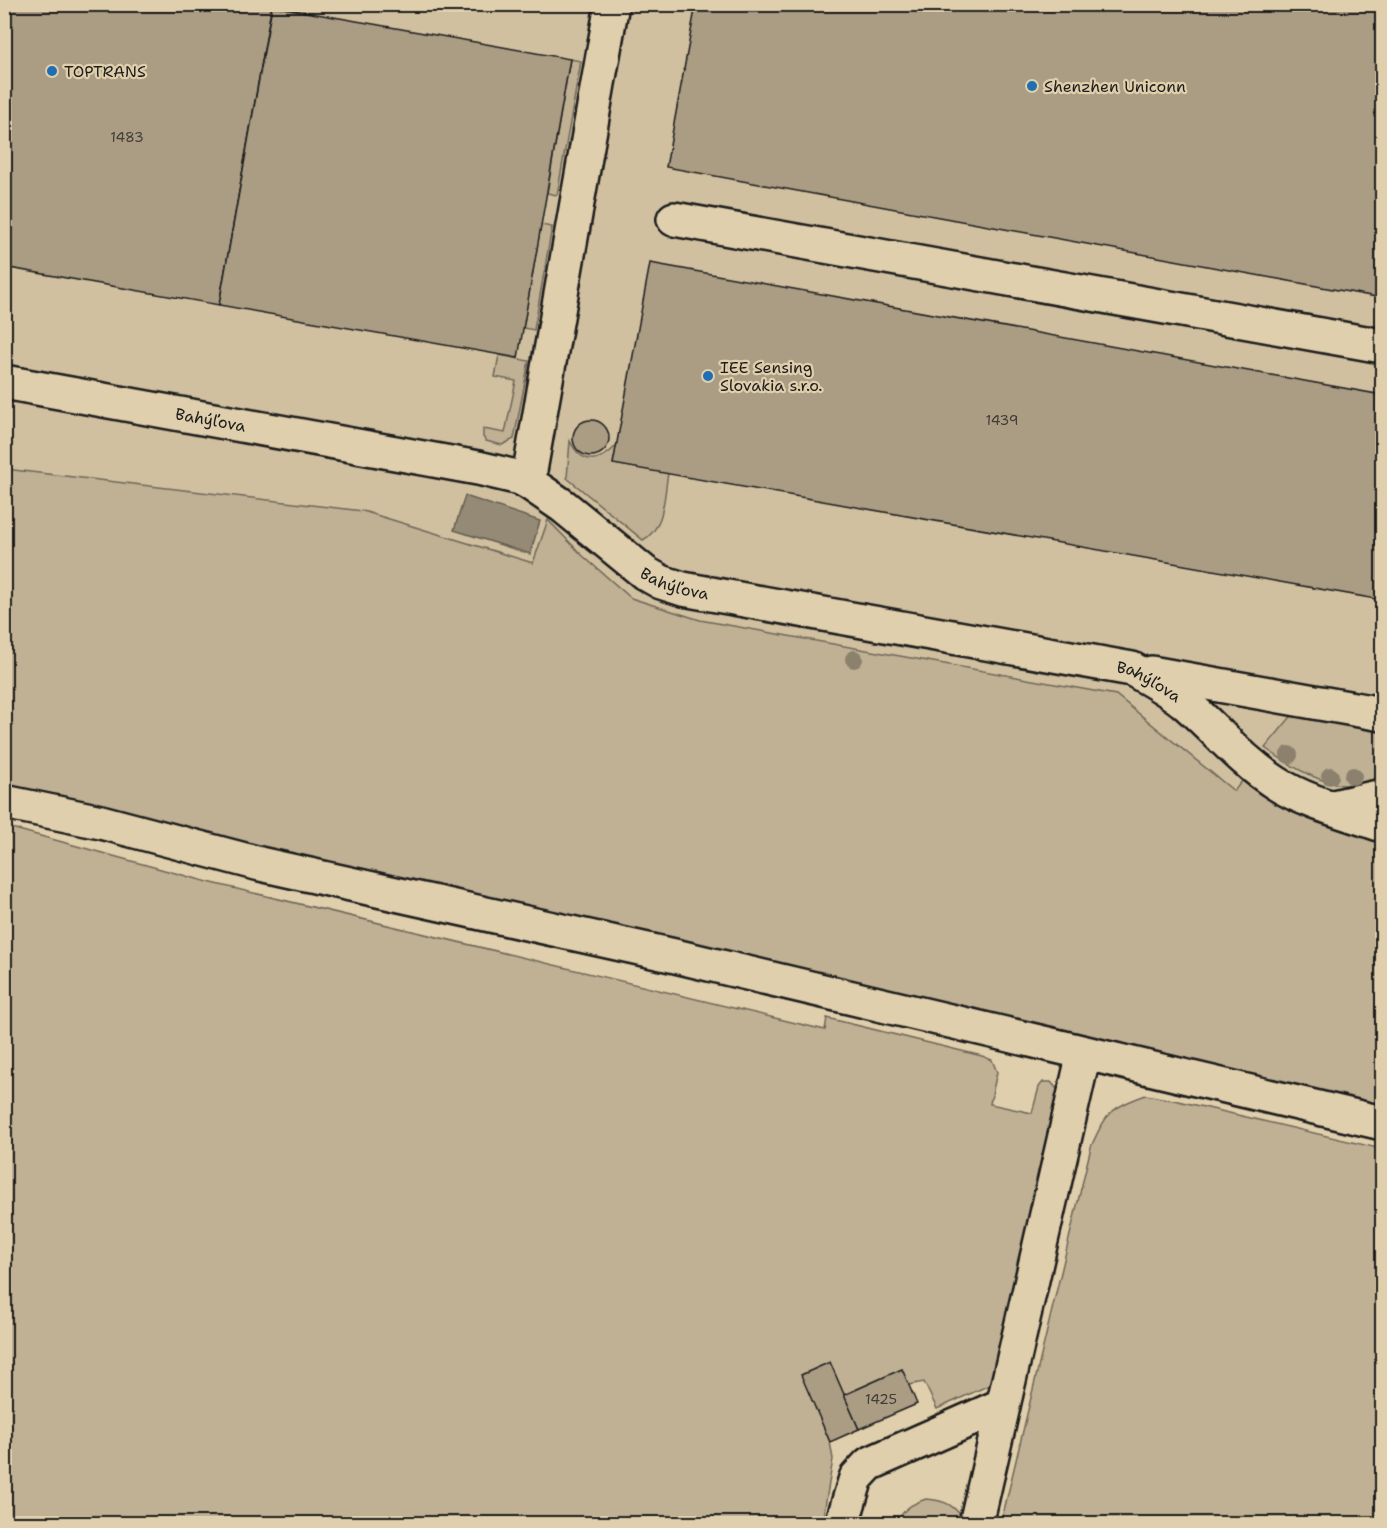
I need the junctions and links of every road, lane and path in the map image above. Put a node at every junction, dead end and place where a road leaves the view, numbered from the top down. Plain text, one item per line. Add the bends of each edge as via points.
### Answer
1 (612, 4) edge
2 (674, 219) dead end
3 (1383, 346) edge
4 (4, 382) edge
5 (528, 482) junction
6 (1132, 669) junction
7 (1383, 714) edge
8 (1383, 796) edge
9 (4, 802) edge
10 (1333, 807) junction
11 (1383, 825) edge
12 (1084, 1053) junction
13 (1383, 1123) edge
14 (1003, 1405) junction
15 (842, 1524) edge
16 (976, 1524) edge

1 - 5 lane
2 - 3 lane
4 - 5 lane, Bahýľova via 478,468
5 - 6 lane, Bahýľova via 645,573 683,589
6 - 7 lane
6 - 10 lane, Bahýľova via 1184,702 1241,758 1276,784
8 - 10 lane
9 - 12 lane
10 - 11 lane, Bahýľova
12 - 13 lane
12 - 14 lane
14 - 15 lane via 869,1464 856,1478
14 - 16 lane

